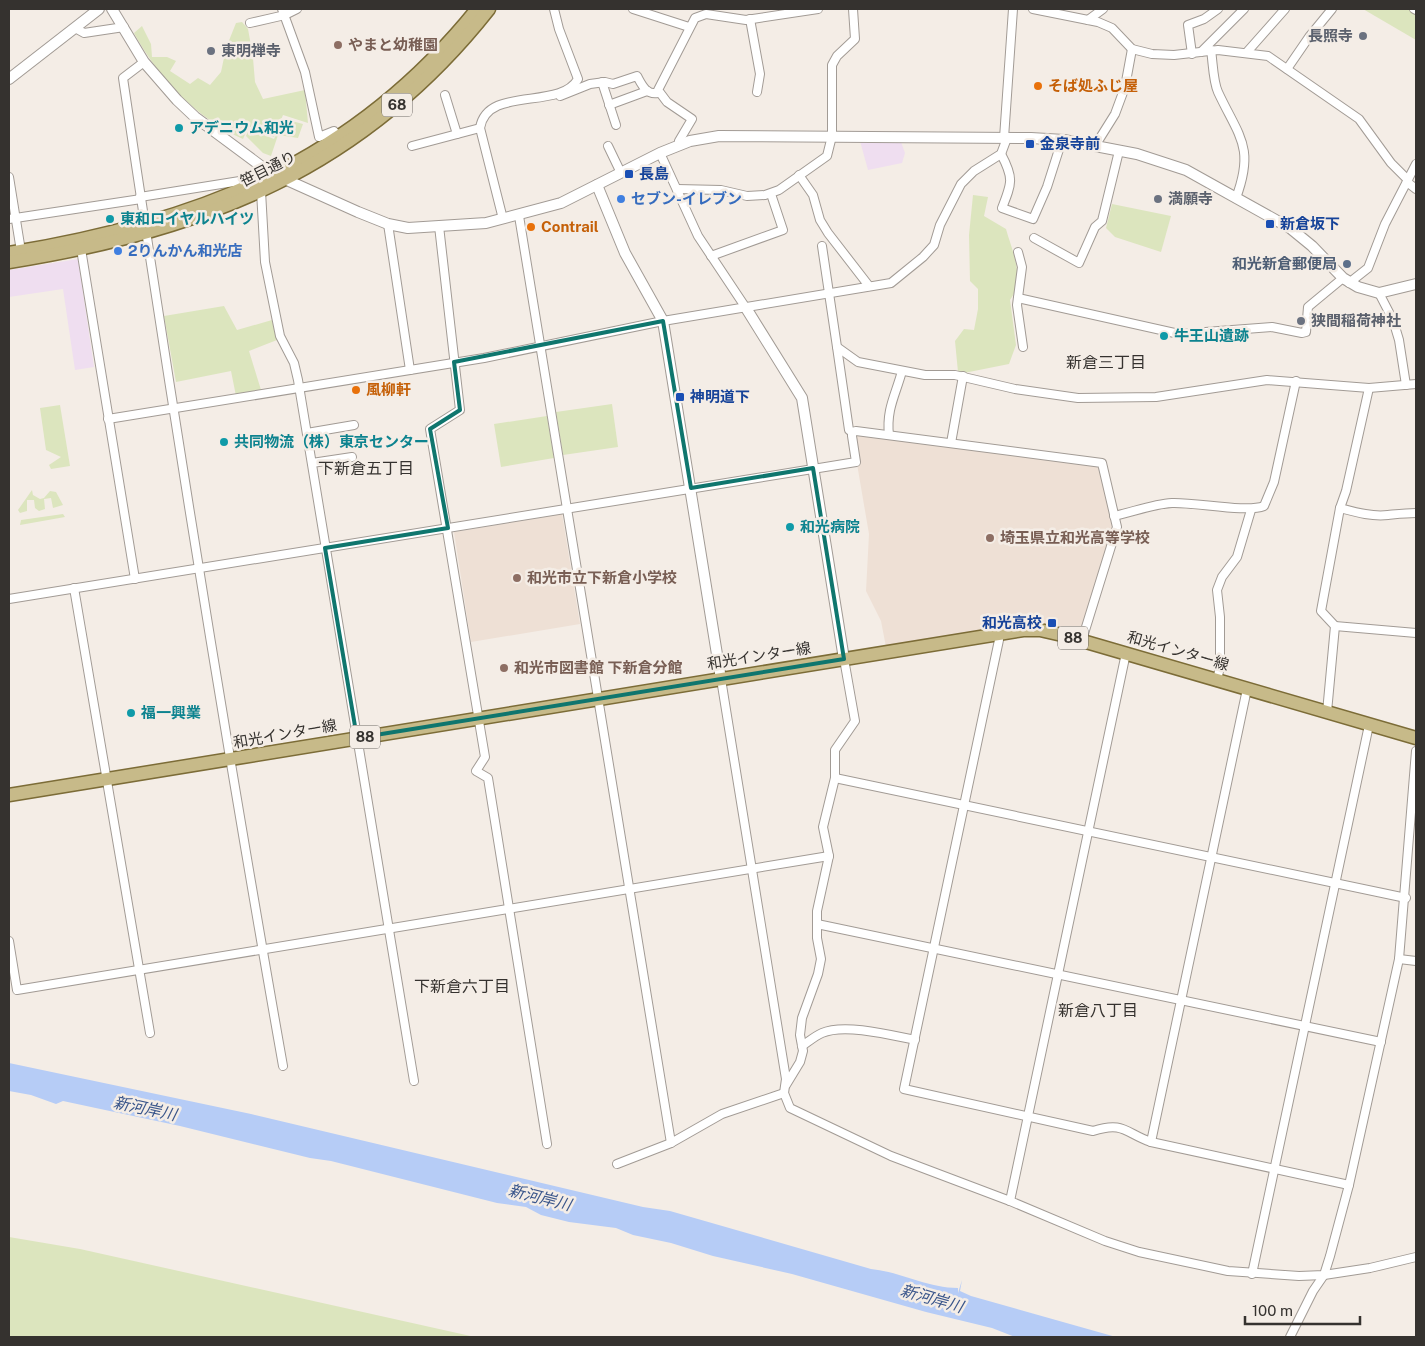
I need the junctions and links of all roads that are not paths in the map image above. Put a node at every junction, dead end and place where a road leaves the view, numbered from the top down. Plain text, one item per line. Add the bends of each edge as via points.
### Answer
1 (98, 9) edge
2 (112, 9) edge
3 (297, 9) edge
4 (477, 9) edge
5 (489, 9) edge
6 (554, 9) edge
7 (633, 9) edge
8 (818, 9) edge
9 (853, 9) edge
10 (1013, 9) edge
11 (1034, 9) edge
12 (1103, 9) edge
13 (1218, 9) edge
14 (1244, 9) edge
15 (1286, 9) edge
16 (1332, 9) edge
17 (283, 12) edge
18 (770, 12) edge
19 (1065, 12) edge
20 (750, 19) junction
21 (1088, 20) junction
22 (250, 23) dead end
23 (124, 27) junction
24 (689, 27) junction
25 (75, 28) junction
26 (1132, 49) junction
27 (1211, 50) junction
28 (1246, 52) junction
29 (1196, 53) junction
30 (144, 62) junction
31 (1287, 69) junction
32 (9, 80) edge
33 (602, 82) junction
34 (647, 91) junction
35 (757, 92) dead end
36 (658, 93) junction
37 (445, 95) dead end
38 (534, 98) junction
39 (609, 105) junction
40 (616, 125) dead end
41 (480, 128) junction
42 (457, 134) junction
43 (832, 136) junction
44 (338, 137) junction
45 (1006, 138) junction
46 (1062, 140) junction
47 (680, 144) junction
48 (412, 146) dead end
49 (608, 146) dead end
50 (1095, 146) junction
51 (1119, 151) junction
52 (660, 153) junction
53 (1001, 154) junction
54 (1416, 164) edge
55 (621, 172) junction
56 (799, 175) junction
57 (9, 177) edge
58 (281, 177) junction
59 (1408, 181) junction
60 (597, 185) junction
61 (260, 187) junction
62 (676, 189) junction
63 (1416, 189) edge
64 (771, 194) junction
65 (140, 198) junction
66 (1236, 198) junction
67 (519, 216) junction
68 (12, 218) edge
69 (503, 219) junction
70 (388, 224) junction
71 (439, 226) junction
72 (145, 230) junction
73 (1034, 238) dead end
74 (822, 246) dead end
75 (81, 250) junction
76 (15, 252) edge
77 (1018, 252) dead end
78 (711, 256) junction
79 (9, 262) edge
80 (1346, 280) junction
81 (1416, 284) edge
82 (869, 286) junction
83 (829, 293) junction
84 (1379, 293) junction
85 (1018, 298) junction
86 (746, 308) junction
87 (663, 321) junction
88 (540, 346) junction
89 (837, 347) junction
90 (1022, 347) dead end
91 (454, 362) junction
92 (410, 370) junction
93 (902, 371) junction
94 (962, 376) junction
95 (1296, 382) junction
96 (1416, 384) edge
97 (1406, 385) junction
98 (299, 388) junction
99 (1369, 388) junction
100 (173, 408) junction
101 (108, 419) junction
102 (354, 425) dead end
103 (852, 432) junction
104 (307, 433) junction
105 (889, 435) junction
106 (951, 443) junction
107 (352, 457) dead end
108 (312, 463) junction
109 (813, 468) junction
110 (690, 488) junction
111 (1340, 508) junction
112 (566, 509) junction
113 (1251, 510) junction
114 (1416, 513) edge
115 (1114, 516) junction
116 (448, 528) junction
117 (325, 548) junction
118 (199, 568) junction
119 (135, 578) junction
120 (74, 588) junction
121 (9, 599) edge
122 (1335, 626) junction
123 (1416, 633) edge
124 (998, 634) junction
125 (1082, 640) junction
126 (1126, 653) junction
127 (844, 659) junction
128 (721, 679) junction
129 (1217, 680) junction
130 (1247, 689) junction
131 (599, 699) junction
132 (1327, 712) junction
133 (478, 719) junction
134 (1368, 725) junction
135 (357, 738) junction
136 (1416, 738) edge
137 (1416, 751) edge
138 (230, 760) junction
139 (835, 778) junction
140 (108, 779) junction
141 (9, 795) edge
142 (1415, 795) edge
143 (964, 805) junction
144 (1087, 831) junction
145 (829, 856) junction
146 (1210, 858) junction
147 (752, 868) junction
148 (1334, 884) junction
149 (631, 889) junction
150 (1406, 898) junction
151 (508, 910) junction
152 (817, 924) junction
153 (387, 929) junction
154 (9, 941) edge
155 (934, 948) junction
156 (263, 950) junction
157 (1399, 959) junction
158 (1416, 961) edge
159 (139, 970) junction
160 (1057, 974) junction
161 (1181, 1000) junction
162 (1304, 1027) junction
163 (150, 1033) dead end
164 (915, 1040) junction
165 (1381, 1042) junction
166 (802, 1046) junction
167 (283, 1066) dead end
168 (414, 1081) dead end
169 (785, 1089) junction
170 (1027, 1117) junction
171 (1152, 1142) junction
172 (671, 1143) junction
173 (547, 1144) dead end
174 (617, 1164) dead end
175 (1274, 1168) junction
176 (1349, 1185) junction
177 (1010, 1201) junction
178 (1416, 1257) edge
179 (1252, 1274) junction
180 (1324, 1275) junction
181 (1290, 1337) edge

1 - 25 street
2 - 23 street
3 - 17 street
4 - 44 main road, 笹目通り / 68 via 412,80
5 - 58 main road, 笹目通り / 68 via 440,66 395,107 347,143
6 - 38 street via 578,79 575,84 556,93
7 - 24 street
8 - 18 street
9 - 43 street via 855,39 832,65
10 - 45 street
11 - 19 street
12 - 21 street
13 - 29 street via 1188,25
14 - 29 street
15 - 28 street
16 - 31 street
17 - 22 street
17 - 44 street via 305,72 316,131 319,137 334,131
18 - 20 street
19 - 21 street
20 - 24 street via 706,14 696,18
20 - 35 street via 760,74
21 - 26 street via 1112,28
23 - 25 street via 84,33
23 - 30 street
24 - 36 street
25 - 32 street
26 - 29 street via 1159,54
26 - 50 street via 1125,86 1115,114
27 - 28 street
27 - 29 street
27 - 66 street via 1217,91 1244,146 1244,171
28 - 31 street via 1268,56
30 - 58 street via 195,117
30 - 65 street via 122,78
31 - 59 street via 1359,119
33 - 34 street via 613,84 637,76
33 - 38 street via 549,99
33 - 39 street
34 - 36 street
34 - 39 street
36 - 47 street via 692,119
37 - 42 street
38 - 41 street via 497,106
39 - 40 street
41 - 42 street
41 - 69 street
42 - 48 street
43 - 45 street
43 - 47 street via 719,136
43 - 56 street via 827,156
44 - 58 main road, 笹目通り / 68
45 - 46 street
45 - 53 street
46 - 50 street
46 - 53 street via 1033,219 1002,208 1012,183
47 - 52 street
49 - 55 street
50 - 51 street
51 - 66 street via 1186,170
51 - 73 street via 1102,221 1095,227 1079,263
52 - 55 street
52 - 62 street
53 - 82 street via 974,171 961,184 940,225 934,245 923,257 891,283
54 - 59 street
55 - 60 street
56 - 64 street
56 - 82 street via 813,195 820,220 828,233
57 - 68 street
58 - 61 main road, 笹目通り / 68
58 - 70 street
59 - 63 street
59 - 80 street via 1385,224 1368,268
60 - 67 street via 561,203
60 - 87 street via 625,253
61 - 65 street via 246,180
61 - 72 main road, 笹目通り / 68 via 210,213
61 - 98 street via 265,262 280,336 294,363
62 - 64 street via 721,190 757,196
62 - 78 street
64 - 78 street via 783,230
65 - 68 street
65 - 72 street
66 - 80 street via 1301,235
67 - 69 street
67 - 88 street
68 - 76 street
69 - 71 street via 473,225
70 - 71 street via 408,228
70 - 92 street
71 - 91 street
72 - 75 main road, 笹目通り / 68
72 - 76 main road, 笹目通り / 68
72 - 100 street
74 - 83 street
75 - 79 main road, 笹目通り / 68
75 - 101 street
77 - 85 street via 1022,267
78 - 86 street
80 - 84 street
80 - 85 street via 1308,307 1306,332 1302,333 1272,327 1179,334
81 - 84 street
82 - 83 street
83 - 86 street
83 - 89 street
84 - 97 street via 1398,340
85 - 90 street
86 - 87 street
86 - 109 street via 802,398
87 - 88 street
87 - 110 street
88 - 91 street
88 - 112 street
89 - 93 street via 858,362
89 - 103 street via 849,430
91 - 92 street
91 - 116 street via 460,410 430,429
92 - 98 street
93 - 94 street
93 - 105 street via 892,398
94 - 95 street via 1015,389 1085,398 1156,397 1259,381
94 - 106 street
95 - 99 street
95 - 113 street via 1270,496 1264,506
96 - 97 street
97 - 99 street
98 - 100 street
98 - 104 street
99 - 111 street
100 - 101 street
100 - 118 street
101 - 119 street
102 - 104 street
103 - 105 street
103 - 109 street via 856,462
104 - 108 street
105 - 106 street
106 - 115 street via 1102,464
107 - 108 street
108 - 117 street
109 - 110 street
109 - 127 street
110 - 112 street
110 - 128 street
111 - 114 street via 1387,516 1400,512
111 - 122 street via 1321,611
112 - 116 street
112 - 131 street
113 - 115 street via 1238,506 1172,503
113 - 129 street via 1237,557 1217,590 1220,667
115 - 125 street via 1117,527
116 - 117 street
116 - 133 street
117 - 118 street
117 - 135 street
118 - 119 street
118 - 138 street
119 - 120 street
120 - 121 street
120 - 140 street
122 - 123 street
122 - 132 street
124 - 125 main road, 和光インター線 / 88 via 1040,630
124 - 127 main road, 和光インター線 / 88
124 - 143 street
125 - 126 main road, 和光インター線 / 88
126 - 129 main road, 和光インター線 / 88
126 - 144 street
127 - 128 main road, 和光インター線 / 88
127 - 139 street via 855,721 835,750
128 - 131 main road, 和光インター線 / 88
128 - 147 street
129 - 130 main road, 和光インター線 / 88
130 - 132 main road, 和光インター線 / 88
130 - 146 street
131 - 133 main road, 和光インター線 / 88
131 - 149 street
132 - 134 main road, 和光インター線 / 88
133 - 135 main road, 和光インター線 / 88
133 - 151 street via 485,757 476,771 488,778
134 - 136 main road, 和光インター線 / 88
134 - 148 street
135 - 138 main road, 和光インター線 / 88
135 - 153 street
137 - 142 street
138 - 140 main road, 和光インター線 / 88
138 - 156 street
139 - 143 street
139 - 145 street via 823,827
140 - 141 main road, 和光インター線 / 88
140 - 159 street
142 - 150 street
143 - 144 street
143 - 155 street
144 - 146 street
144 - 160 street
145 - 147 street
145 - 152 street
146 - 148 street
146 - 161 street
147 - 149 street
147 - 169 street
148 - 150 street
148 - 162 street
149 - 151 street
149 - 172 street
150 - 157 street
151 - 153 street
151 - 173 street
152 - 155 street
152 - 166 street via 821,959 802,1018
153 - 156 street
153 - 168 street
154 - 159 street via 17,990
155 - 160 street
155 - 164 street
156 - 159 street
156 - 167 street
157 - 158 street
157 - 165 street
159 - 163 street
160 - 161 street
160 - 170 street
161 - 162 street
161 - 171 street
162 - 165 street
162 - 175 street
164 - 166 street via 867,1030 844,1030 823,1032
164 - 170 street via 904,1089
165 - 176 street
166 - 169 street via 800,1062
169 - 172 street via 722,1114
169 - 177 street via 790,1108 891,1156
170 - 171 street via 1093,1131 1109,1125
170 - 177 street
171 - 175 street
172 - 174 street
175 - 176 street
175 - 179 street
176 - 180 street
177 - 179 street via 1139,1252
178 - 180 street
179 - 180 street
180 - 181 street

